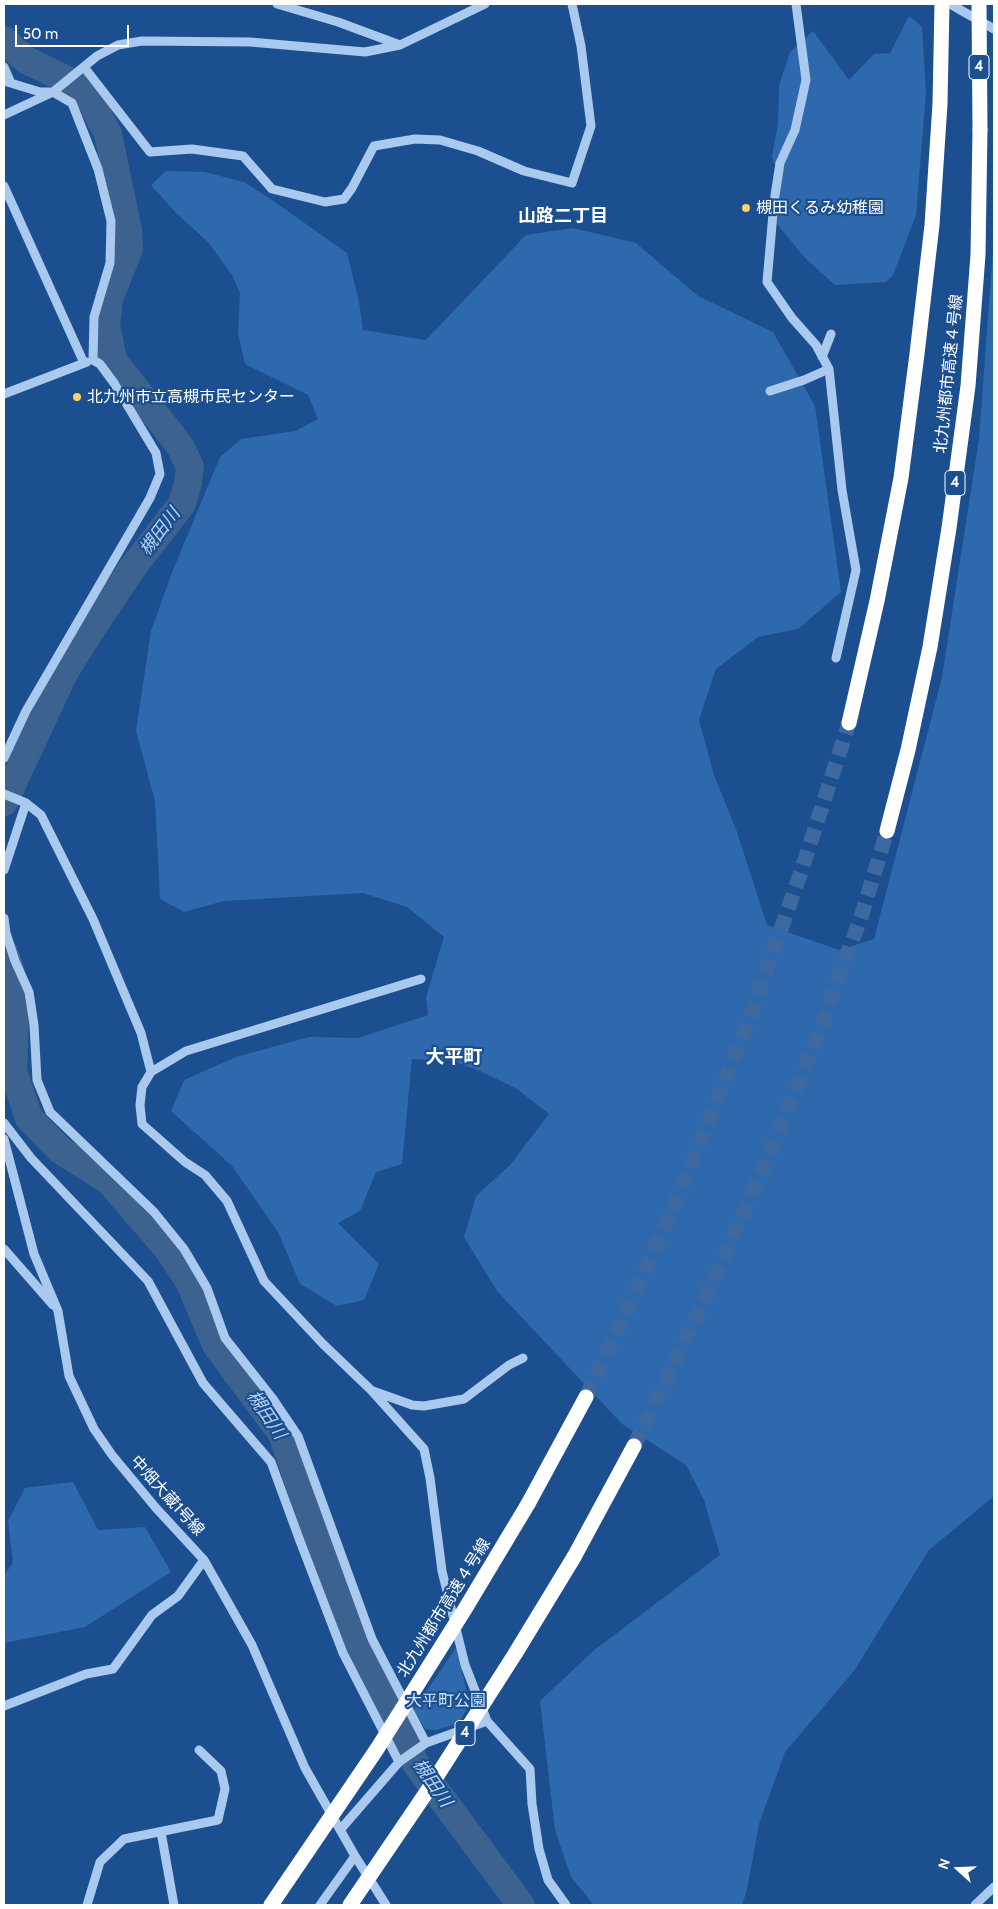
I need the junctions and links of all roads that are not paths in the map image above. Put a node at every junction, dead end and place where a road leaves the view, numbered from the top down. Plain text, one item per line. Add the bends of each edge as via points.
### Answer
1 (277, 4) edge
2 (485, 4) edge
3 (572, 4) edge
4 (796, 4) edge
5 (942, 4) edge
6 (950, 4) edge
7 (979, 4) edge
8 (994, 29) edge
9 (400, 45) junction
10 (4, 67) edge
11 (81, 69) junction
12 (7, 82) edge
13 (56, 90) junction
14 (4, 115) edge
15 (4, 186) edge
16 (831, 334) dead end
17 (822, 357) junction
18 (88, 361) junction
19 (829, 369) junction
20 (770, 391) dead end
21 (4, 394) edge
22 (836, 658) dead end
23 (849, 723) tunnel mouth
24 (4, 758) edge
25 (4, 794) edge
26 (24, 802) junction
27 (887, 831) tunnel mouth
28 (4, 870) edge
29 (4, 918) edge
30 (421, 979) dead end
31 (152, 1072) junction
32 (4, 1123) edge
33 (4, 1139) edge
34 (4, 1249) edge
35 (58, 1311) junction
36 (523, 1358) dead end
37 (370, 1390) junction
38 (586, 1397) tunnel mouth
39 (634, 1446) tunnel mouth
40 (204, 1560) junction
41 (4, 1706) edge
42 (487, 1721) junction
43 (426, 1743) junction
44 (199, 1750) dead end
45 (399, 1762) junction
46 (340, 1830) junction
47 (161, 1832) junction
48 (355, 1856) junction
49 (994, 1887) edge
50 (87, 1905) edge
51 (174, 1905) edge
52 (270, 1905) edge
53 (320, 1905) edge
54 (350, 1905) edge
55 (386, 1905) edge
56 (566, 1905) edge
57 (975, 1905) edge

1 - 9 street
2 - 9 street
3 - 11 street via 591,126 572,183 524,171 478,151 440,140 415,139 374,146 344,199 325,202 272,189 244,156 192,150 150,152
4 - 17 street via 806,80 795,130 780,163 766,282
5 - 23 highway, 北九州都市高速４号線 via 940,104 917,354 900,478 877,601
6 - 8 street
7 - 27 highway, 北九州都市高速４号線 / 4, bridge via 978,255 964,415 930,647
9 - 11 street via 365,52 250,42 142,41 118,46 97,56
10 - 12 street
11 - 13 street
12 - 13 street via 40,92
13 - 14 street
13 - 18 street via 72,103 98,169 110,221 110,263 94,317
15 - 18 street
16 - 17 street
17 - 19 street
18 - 21 street
18 - 24 street via 100,364 114,383 156,453 160,474 150,498 26,711
19 - 20 street
19 - 22 street via 842,490 856,570
25 - 26 street
26 - 28 street
26 - 31 street via 41,815 93,919 142,1033
29 - 43 street via 15,961 29,992 37,1080 50,1112 154,1212 184,1248 206,1288 225,1338 298,1436 372,1639
30 - 31 street via 186,1051
31 - 37 street via 142,1087 142,1124 205,1175 227,1201 264,1281
32 - 45 street via 31,1158 148,1281 203,1383 271,1462 343,1653
33 - 35 street, 中畑大蔵1号線 via 34,1254
34 - 35 street
35 - 40 street, 中畑大蔵1号線 via 69,1376 94,1429 118,1463
36 - 37 street via 464,1399 412,1405
37 - 42 street via 424,1449 442,1571 465,1665
38 - 52 highway, 北九州都市高速４号線, bridge via 528,1504 465,1609 377,1749
39 - 54 highway, 4, bridge via 574,1557 515,1654
40 - 41 street via 178,1596 152,1615 113,1669 86,1674
40 - 46 street, 中畑大蔵1号線 via 252,1645 305,1768
42 - 43 street
42 - 56 street via 530,1769 538,1849 548,1880
43 - 45 street
44 - 47 street via 221,1771 225,1789 218,1820
45 - 46 street
46 - 48 street, 中畑大蔵1号線
47 - 50 street via 124,1839 100,1862
47 - 51 street
48 - 53 street
48 - 55 street, 中畑大蔵1号線
49 - 57 street

